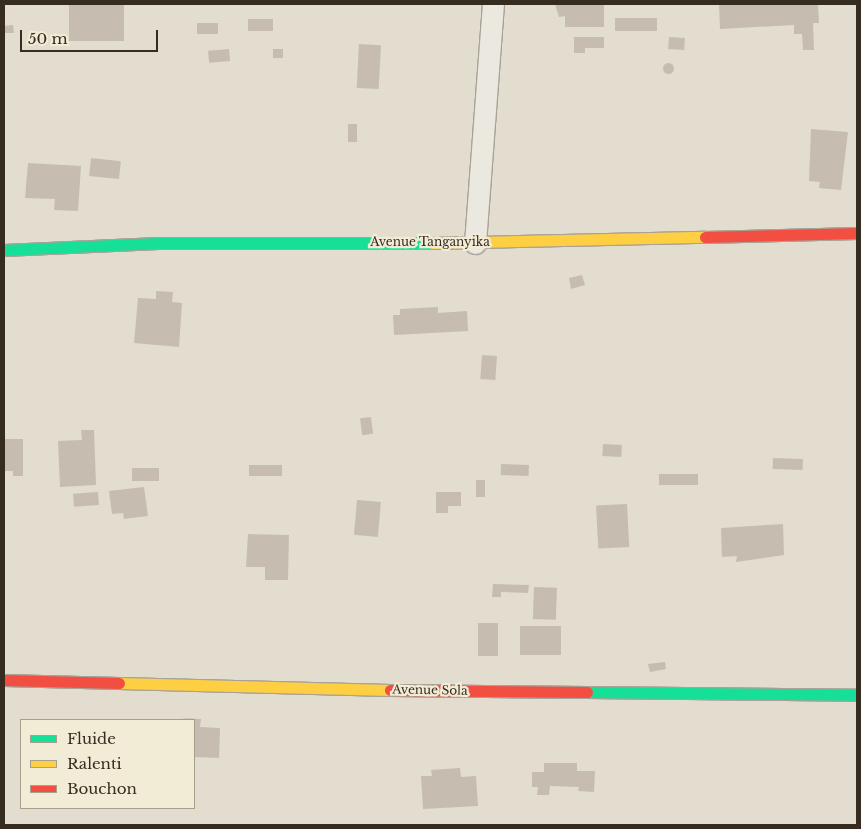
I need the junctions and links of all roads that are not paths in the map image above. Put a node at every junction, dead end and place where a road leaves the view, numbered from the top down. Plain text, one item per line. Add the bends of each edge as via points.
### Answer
1 (493, 4) edge
2 (857, 234) edge
3 (475, 243) junction
4 (4, 250) edge
5 (4, 680) edge
6 (857, 695) edge

1 - 3 street
2 - 3 street, Avenue Tanganyika
3 - 4 street, Avenue Tanganyika via 158,244
5 - 6 street, Avenue Sola via 377,690

